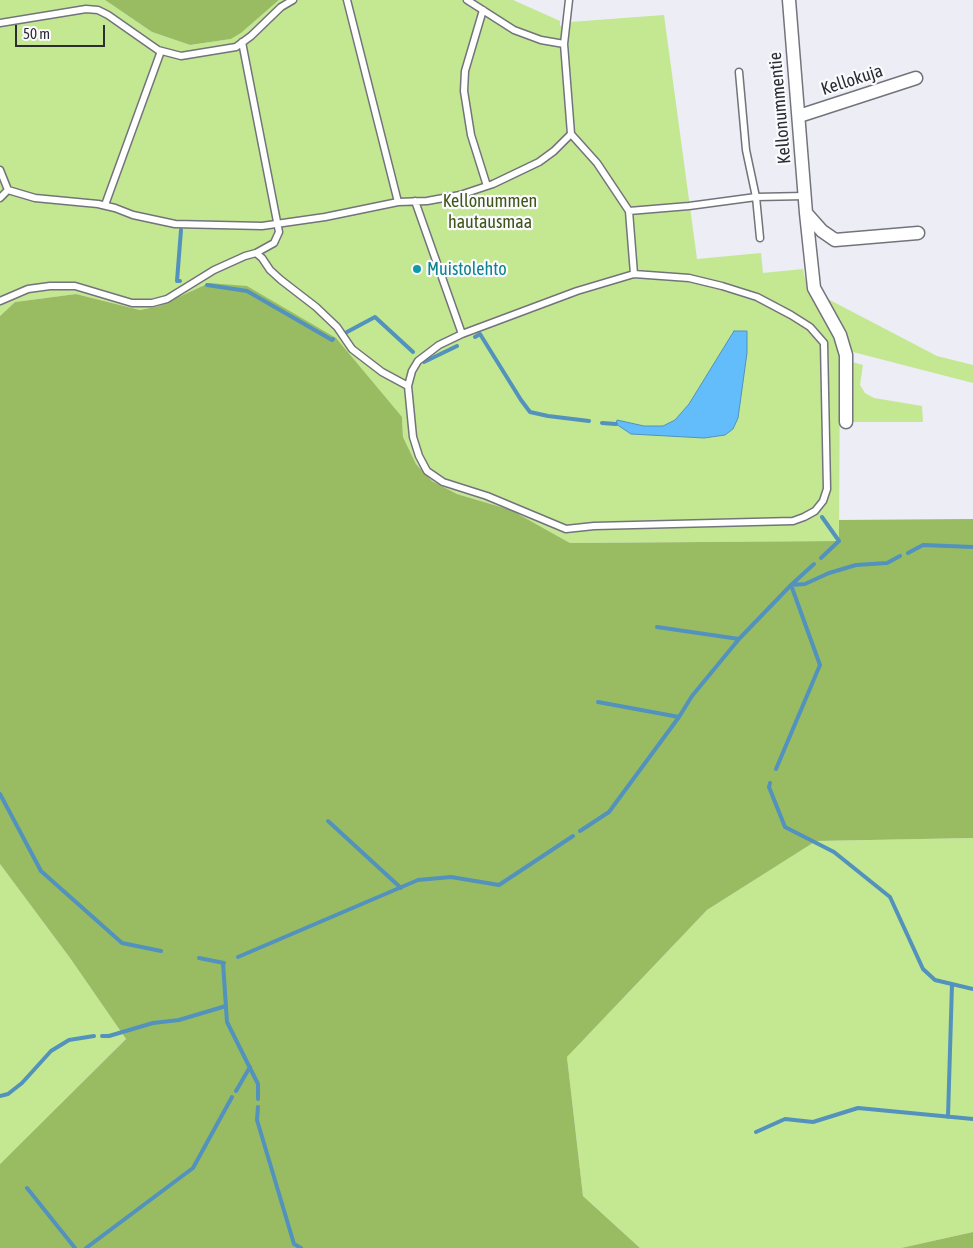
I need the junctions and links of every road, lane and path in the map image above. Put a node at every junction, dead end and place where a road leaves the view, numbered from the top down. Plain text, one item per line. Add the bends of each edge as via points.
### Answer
1 (293, 0) edge
2 (347, 0) edge
3 (467, 0) edge
4 (569, 0) edge
5 (789, 0) edge
6 (483, 10) junction
7 (0, 23) edge
8 (242, 42) junction
9 (564, 44) junction
10 (161, 51) junction
11 (739, 72) dead end
12 (916, 78) dead end
13 (799, 116) junction
14 (571, 134) junction
15 (0, 170) edge
16 (486, 186) junction
17 (8, 190) junction
18 (805, 196) junction
19 (756, 197) junction
20 (0, 198) edge
21 (416, 201) junction
22 (398, 202) junction
23 (105, 205) junction
24 (629, 210) junction
25 (806, 213) junction
26 (278, 224) junction
27 (918, 233) dead end
28 (760, 238) dead end
29 (256, 253) junction
30 (634, 274) junction
31 (0, 301) edge
32 (462, 334) junction
33 (408, 386) junction
34 (846, 422) dead end

1 - 8 lane
2 - 22 lane
3 - 6 lane
4 - 9 lane
5 - 13 street, Kellonummentie
6 - 9 lane via 528,36
6 - 16 lane via 465,71 464,91 471,135
7 - 10 lane via 86,9 98,10
8 - 10 lane via 229,49 181,56
8 - 26 lane
9 - 14 lane
10 - 23 lane
11 - 19 lane via 746,150
12 - 13 street, Kellokuja
13 - 18 street, Kellonummentie
14 - 16 lane via 539,162
14 - 24 lane
15 - 17 lane
16 - 21 lane via 460,195
17 - 20 lane
17 - 23 lane via 35,198
18 - 19 lane
18 - 25 street, Kellonummentie
19 - 24 lane
19 - 28 lane
21 - 22 lane
21 - 32 lane
22 - 26 lane
23 - 26 lane via 175,224
24 - 30 lane
25 - 27 street via 835,240
25 - 34 street, Kellonummentie via 814,288 840,335 846,355
26 - 29 lane via 279,232 274,243
29 - 31 lane via 222,266 167,299 152,303 132,303 75,286 28,289
29 - 33 lane via 270,270 337,327 352,349 382,372
30 - 32 lane via 577,291
30 - 33 lane via 689,278 757,298 791,315 824,343 827,488 815,511 793,521 566,529 487,496 443,482 427,471 412,437
32 - 33 lane via 439,345 418,361

